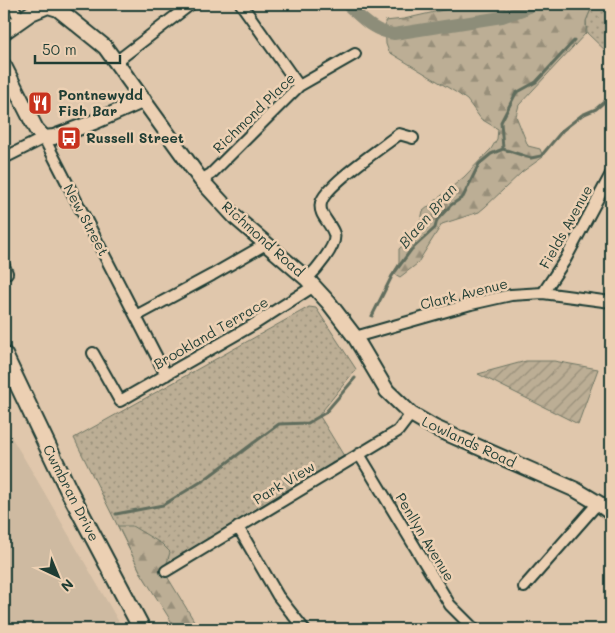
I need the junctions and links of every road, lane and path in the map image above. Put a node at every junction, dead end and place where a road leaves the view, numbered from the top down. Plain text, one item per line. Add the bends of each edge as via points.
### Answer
1 (12, 4) edge
2 (190, 4) edge
3 (241, 4) edge
4 (55, 6) edge
5 (20, 20) junction
6 (4, 32) edge
7 (355, 54) dead end
8 (117, 61) junction
9 (4, 66) edge
10 (299, 86) junction
11 (144, 100) junction
12 (44, 138) junction
13 (413, 138) dead end
14 (4, 158) edge
15 (611, 174) edge
16 (201, 180) junction
17 (266, 244) junction
18 (310, 282) junction
19 (543, 293) junction
20 (611, 302) edge
21 (136, 316) junction
22 (355, 337) junction
23 (93, 353) dead end
24 (4, 355) edge
25 (166, 375) junction
26 (411, 414) junction
27 (360, 454) junction
28 (607, 506) edge
29 (238, 527) junction
30 (166, 571) dead end
31 (524, 587) dead end
32 (301, 626) edge
33 (142, 629) edge
34 (289, 629) edge
35 (474, 629) edge

1 - 5 street
2 - 8 street
3 - 10 street
4 - 5 street via 43,8
4 - 8 street, Richmond Road via 105,47
5 - 6 street
7 - 10 street, Richmond Place
8 - 11 street, Richmond Road
9 - 12 street, New Street
10 - 16 street, Richmond Place via 211,174
11 - 12 street via 86,125
11 - 16 street, Richmond Road
12 - 14 street
12 - 21 street, New Street
13 - 18 street, Brookland Terrace via 399,134 327,192 321,201 321,210 335,241
15 - 19 street, Fields Avenue via 565,260
16 - 17 street, Richmond Road via 236,218
17 - 18 street, Richmond Road
17 - 21 street
18 - 22 street, Richmond Road
18 - 25 street, Brookland Terrace via 253,325
19 - 20 street, Clark Avenue
19 - 22 street, Clark Avenue via 511,294
21 - 25 street, New Street
22 - 26 street, Lowlands Road via 388,391
23 - 25 street, Brookland Terrace via 120,401
24 - 33 main road, Cwmbran Drive via 68,489
26 - 27 street, Park View via 398,431
26 - 28 street, Lowlands Road
27 - 29 street, Park View
27 - 35 street, Penllyn Avenue via 450,605
28 - 31 street
29 - 30 street, Park View
29 - 32 street via 278,596
32 - 34 street

